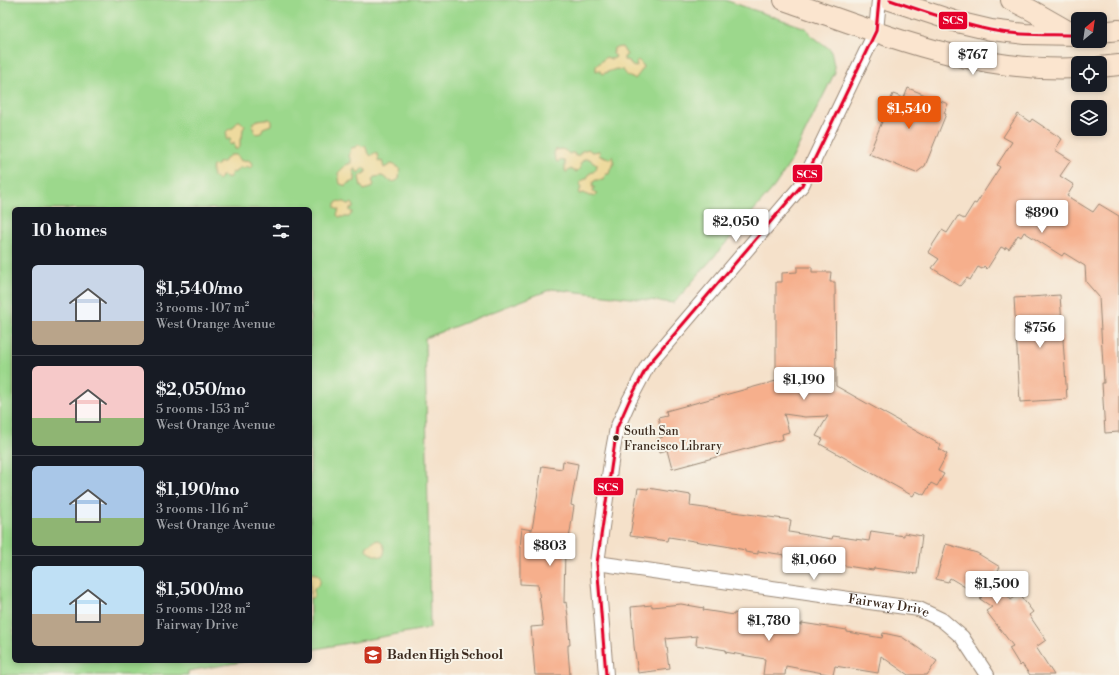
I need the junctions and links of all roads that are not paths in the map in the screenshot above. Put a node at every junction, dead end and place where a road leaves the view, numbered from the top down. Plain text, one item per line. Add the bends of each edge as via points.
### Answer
1 (784, 0) edge
2 (879, 0) edge
3 (890, 0) edge
4 (1011, 0) edge
5 (1119, 30) edge
6 (876, 31) junction
7 (1107, 31) edge
8 (1071, 32) edge
9 (1071, 35) edge
10 (1119, 65) edge
11 (1107, 66) edge
12 (1071, 68) edge
13 (597, 563) junction
14 (606, 675) edge
15 (987, 675) edge

1 - 6 main road
2 - 6 street
3 - 9 main road via 957,22 991,30
4 - 8 main road
5 - 7 main road
6 - 12 main road via 942,53 985,62 1021,67
6 - 13 street via 802,185 648,365 629,401 617,428
10 - 11 main road
13 - 14 street
13 - 15 street, Fairway Drive via 919,609 942,620 962,637

